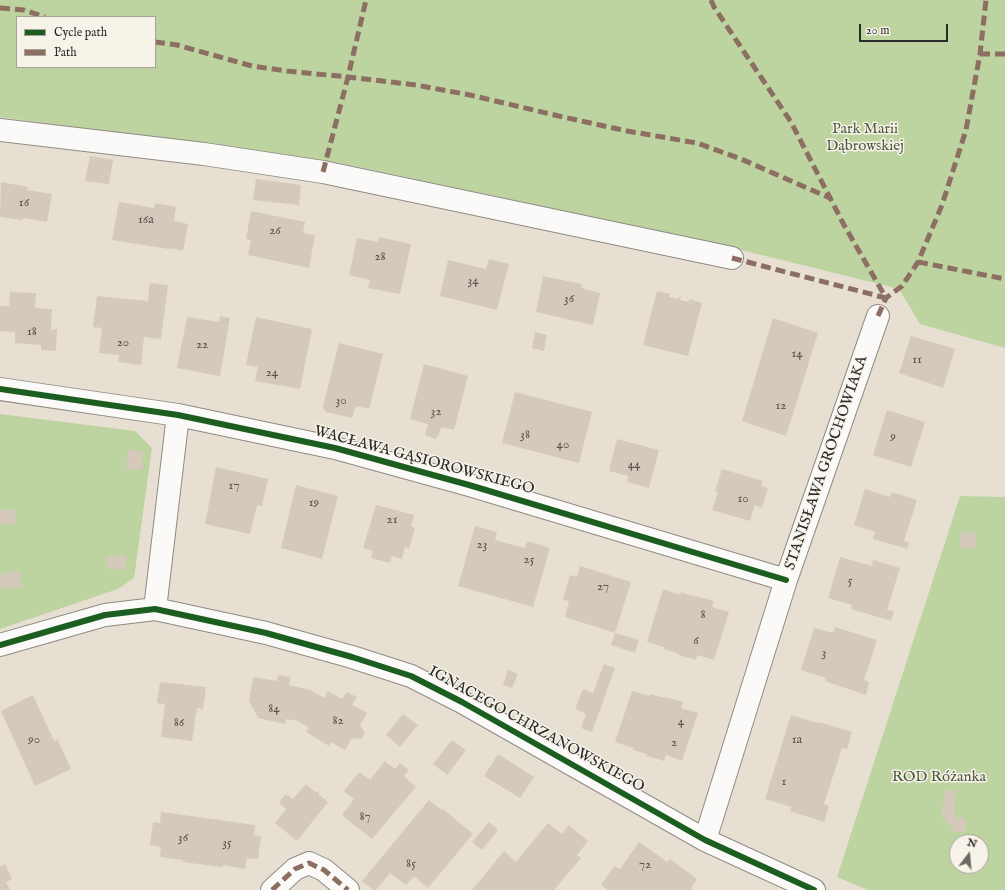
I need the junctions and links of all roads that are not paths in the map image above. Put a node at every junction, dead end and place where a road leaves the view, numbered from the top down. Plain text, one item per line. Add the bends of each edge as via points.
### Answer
1 (0, 130) edge
2 (732, 258) dead end
3 (878, 316) dead end
4 (0, 389) edge
5 (178, 415) junction
6 (786, 580) junction
7 (155, 609) junction
8 (0, 645) edge
9 (705, 840) junction
10 (272, 890) edge
11 (348, 890) edge
12 (814, 890) edge

1 - 2 street via 204,154 323,172
3 - 6 street, STANISŁAWA GROCHOWIAKA
4 - 5 street, WACŁAWA GĄSIOROWSKIEGO
5 - 6 street, WACŁAWA GĄSIOROWSKIEGO via 335,448 469,485
5 - 7 street
6 - 9 street, STANISŁAWA GROCHOWIAKA
7 - 8 street, IGNACEGO CHRZANOWSKIEGO via 105,614
7 - 9 street, IGNACEGO CHRZANOWSKIEGO via 266,633 411,676 462,702
9 - 12 street, IGNACEGO CHRZANOWSKIEGO
10 - 11 street via 295,868 309,863 324,870

